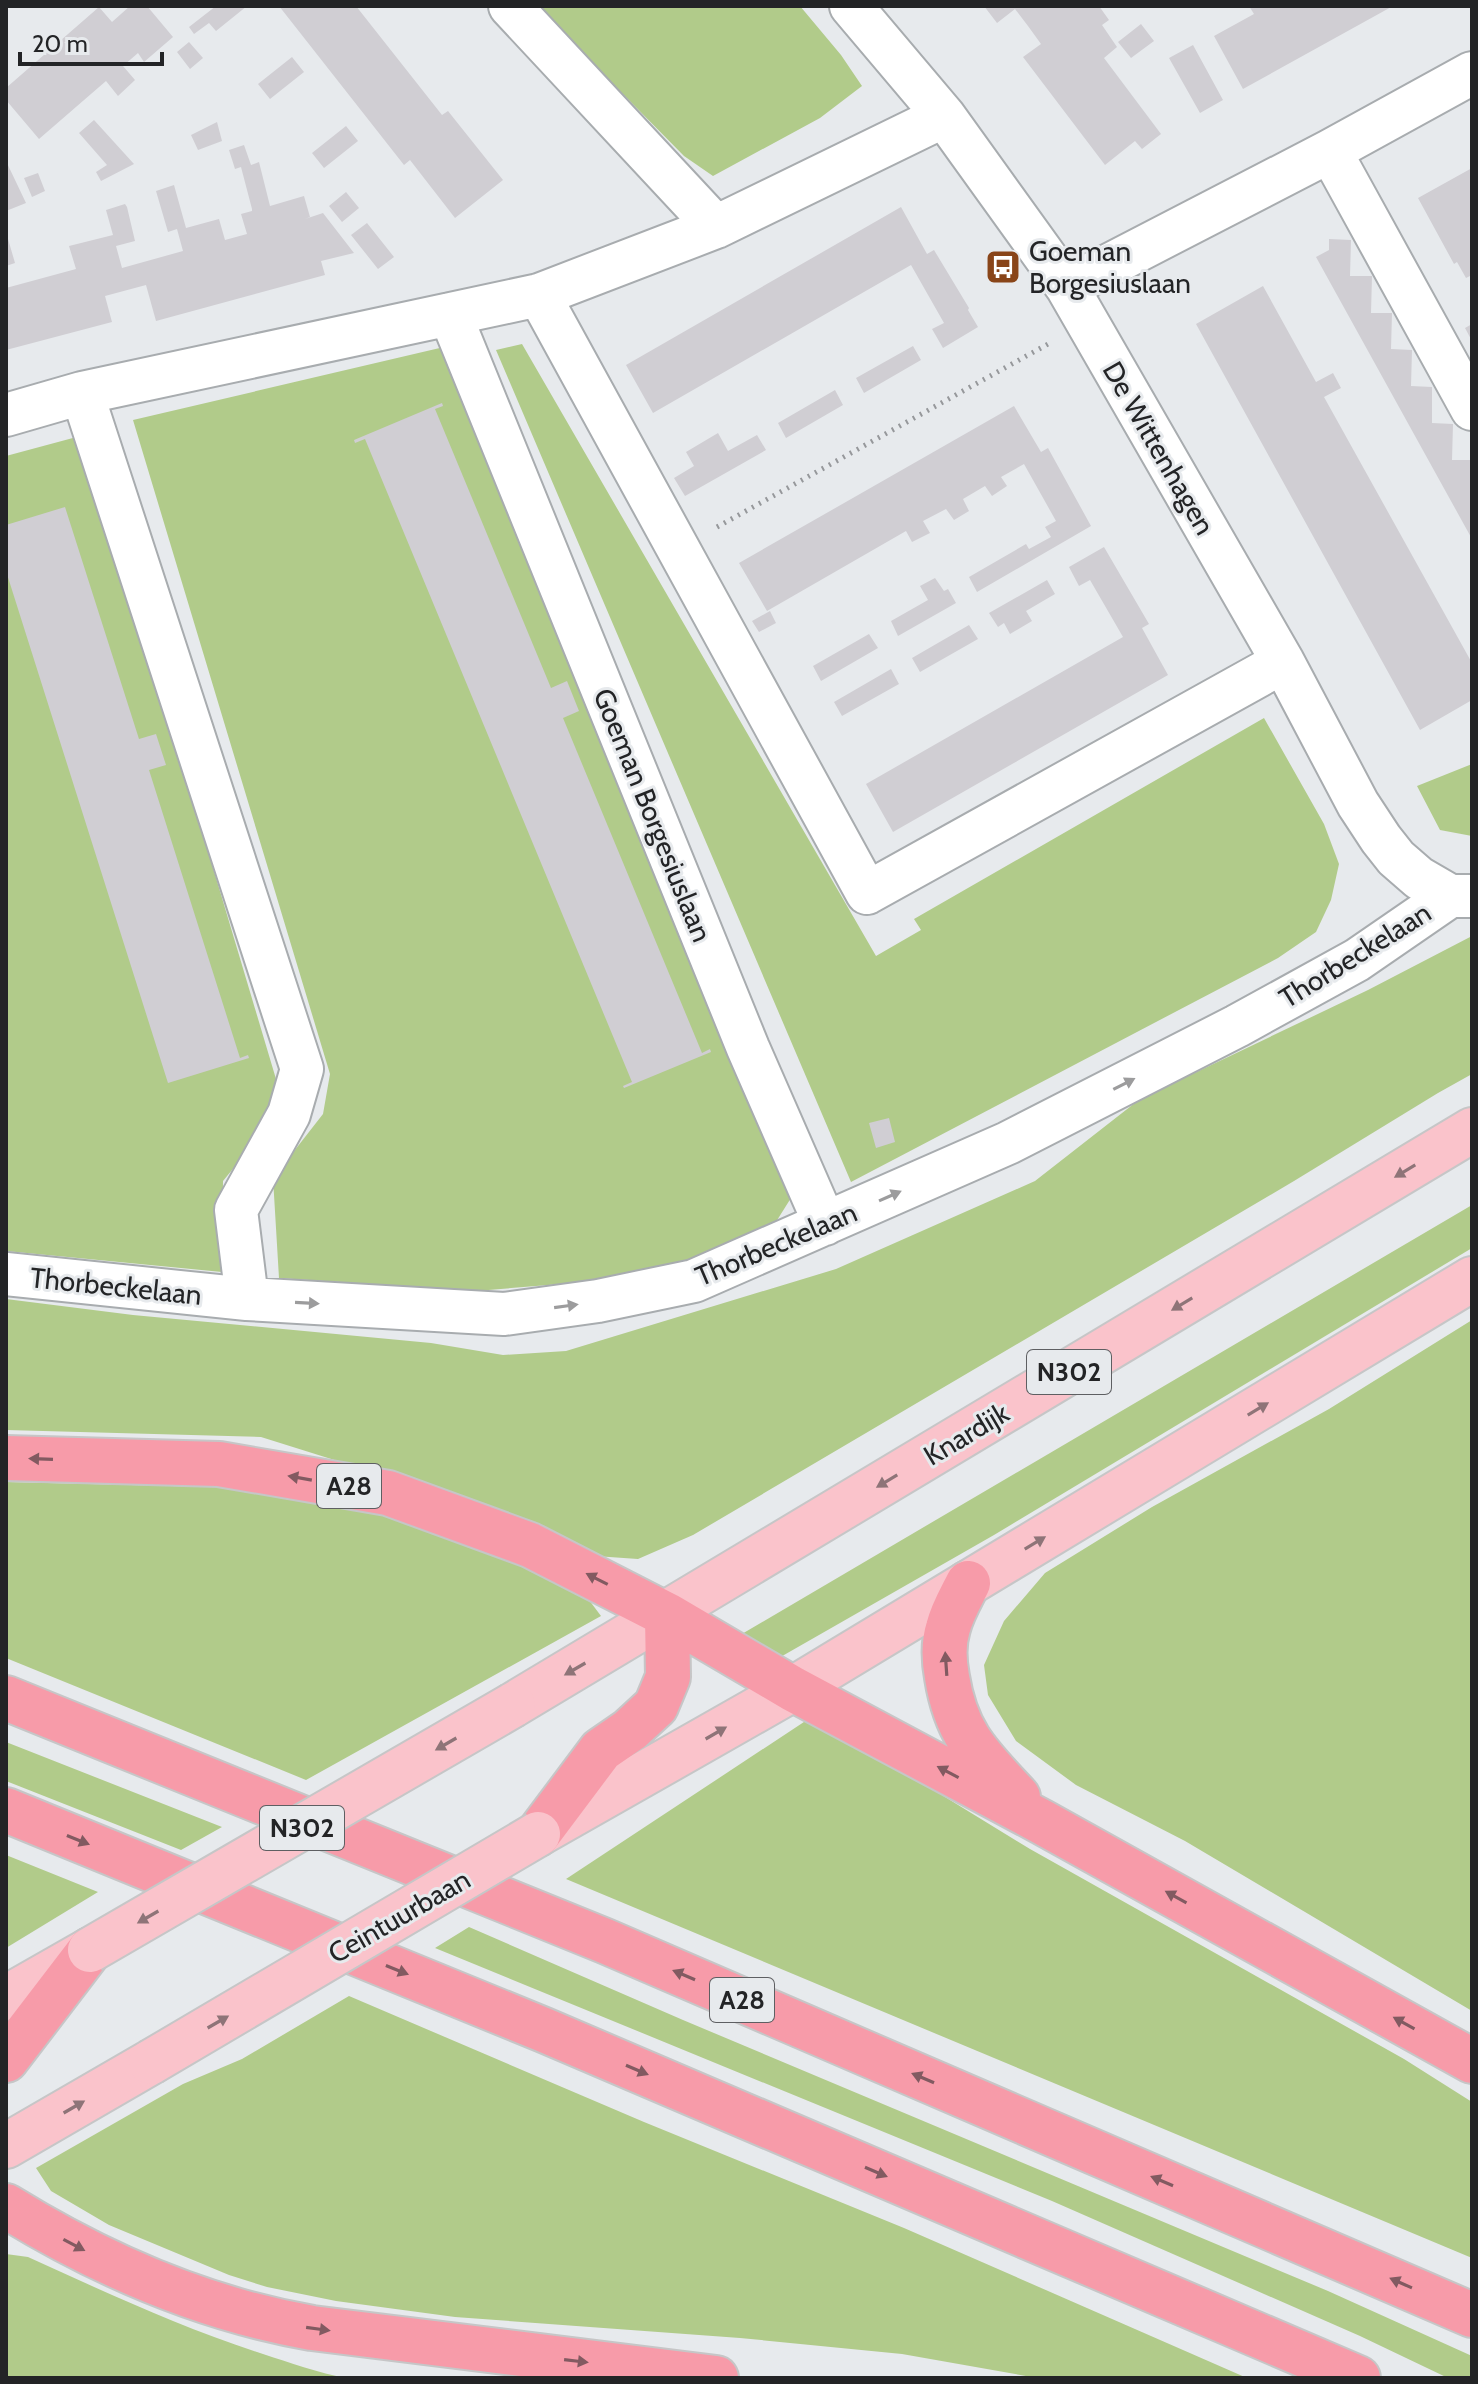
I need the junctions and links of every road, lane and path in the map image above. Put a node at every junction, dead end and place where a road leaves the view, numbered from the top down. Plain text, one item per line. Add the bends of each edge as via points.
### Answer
1 (510, 6) edge
2 (851, 6) edge
3 (1472, 73) edge
4 (944, 116) junction
5 (1330, 151) junction
6 (716, 227) junction
7 (539, 295) junction
8 (1077, 305) junction
9 (450, 314) junction
10 (82, 393) junction
11 (1472, 409) edge
12 (6, 415) edge
13 (678, 549) junction
14 (1283, 662) junction
15 (1461, 896) edge
16 (1472, 1130) edge
17 (825, 1224) junction
18 (6, 1274) edge
19 (1472, 1279) edge
20 (247, 1299) junction
21 (6, 1458) edge
22 (968, 1583) junction
23 (667, 1615) junction
24 (793, 1689) junction
25 (6, 1698) edge
26 (6, 1810) edge
27 (1042, 1822) junction
28 (538, 1834) junction
29 (90, 1950) joint
30 (22, 2007) edge
31 (6, 2060) edge
32 (1472, 2061) edge
33 (6, 2146) edge
34 (6, 2206) edge
35 (1472, 2315) edge
36 (716, 2378) edge
37 (1358, 2378) edge

1 - 6 street
2 - 4 street, De Wittenhagen
3 - 5 street
4 - 6 street
4 - 8 street, De Wittenhagen
5 - 8 street
5 - 11 street
6 - 7 street
7 - 9 street
7 - 13 street
8 - 13 path
8 - 14 street, De Wittenhagen
9 - 10 street
9 - 17 street, Goeman Borgesiuslaan via 748,1048
10 - 12 street
10 - 20 street via 302,1069 289,1114 236,1210
13 - 14 street via 867,893
14 - 15 street, De Wittenhagen via 1381,839 1419,878
17 -> 15 street, Thorbeckelaan via 1008,1143 1237,1026
16 -> 23 main road, Knardijk / N302
20 -> 17 street, Thorbeckelaan via 520,1312 694,1281
18 - 20 street, Thorbeckelaan
22 -> 19 main road
23 -> 21 highway, A28 via 530,1545 388,1493 219,1464
22 - 24 main road
27 -> 22 highway via 983,1758 953,1708 944,1660 947,1630
23 - 24 highway
23 - 28 highway via 668,1677 656,1706 601,1750
23 -> 29 main road, N302, bridge
27 -> 24 highway
28 -> 24 main road, Ceintuurbaan
35 -> 25 highway, A28 via 605,1941
26 -> 37 highway via 544,2030
32 -> 27 highway
33 -> 28 main road, Ceintuurbaan, bridge
29 - 30 highway
30 - 31 highway
34 -> 36 highway via 136,2274 273,2321

